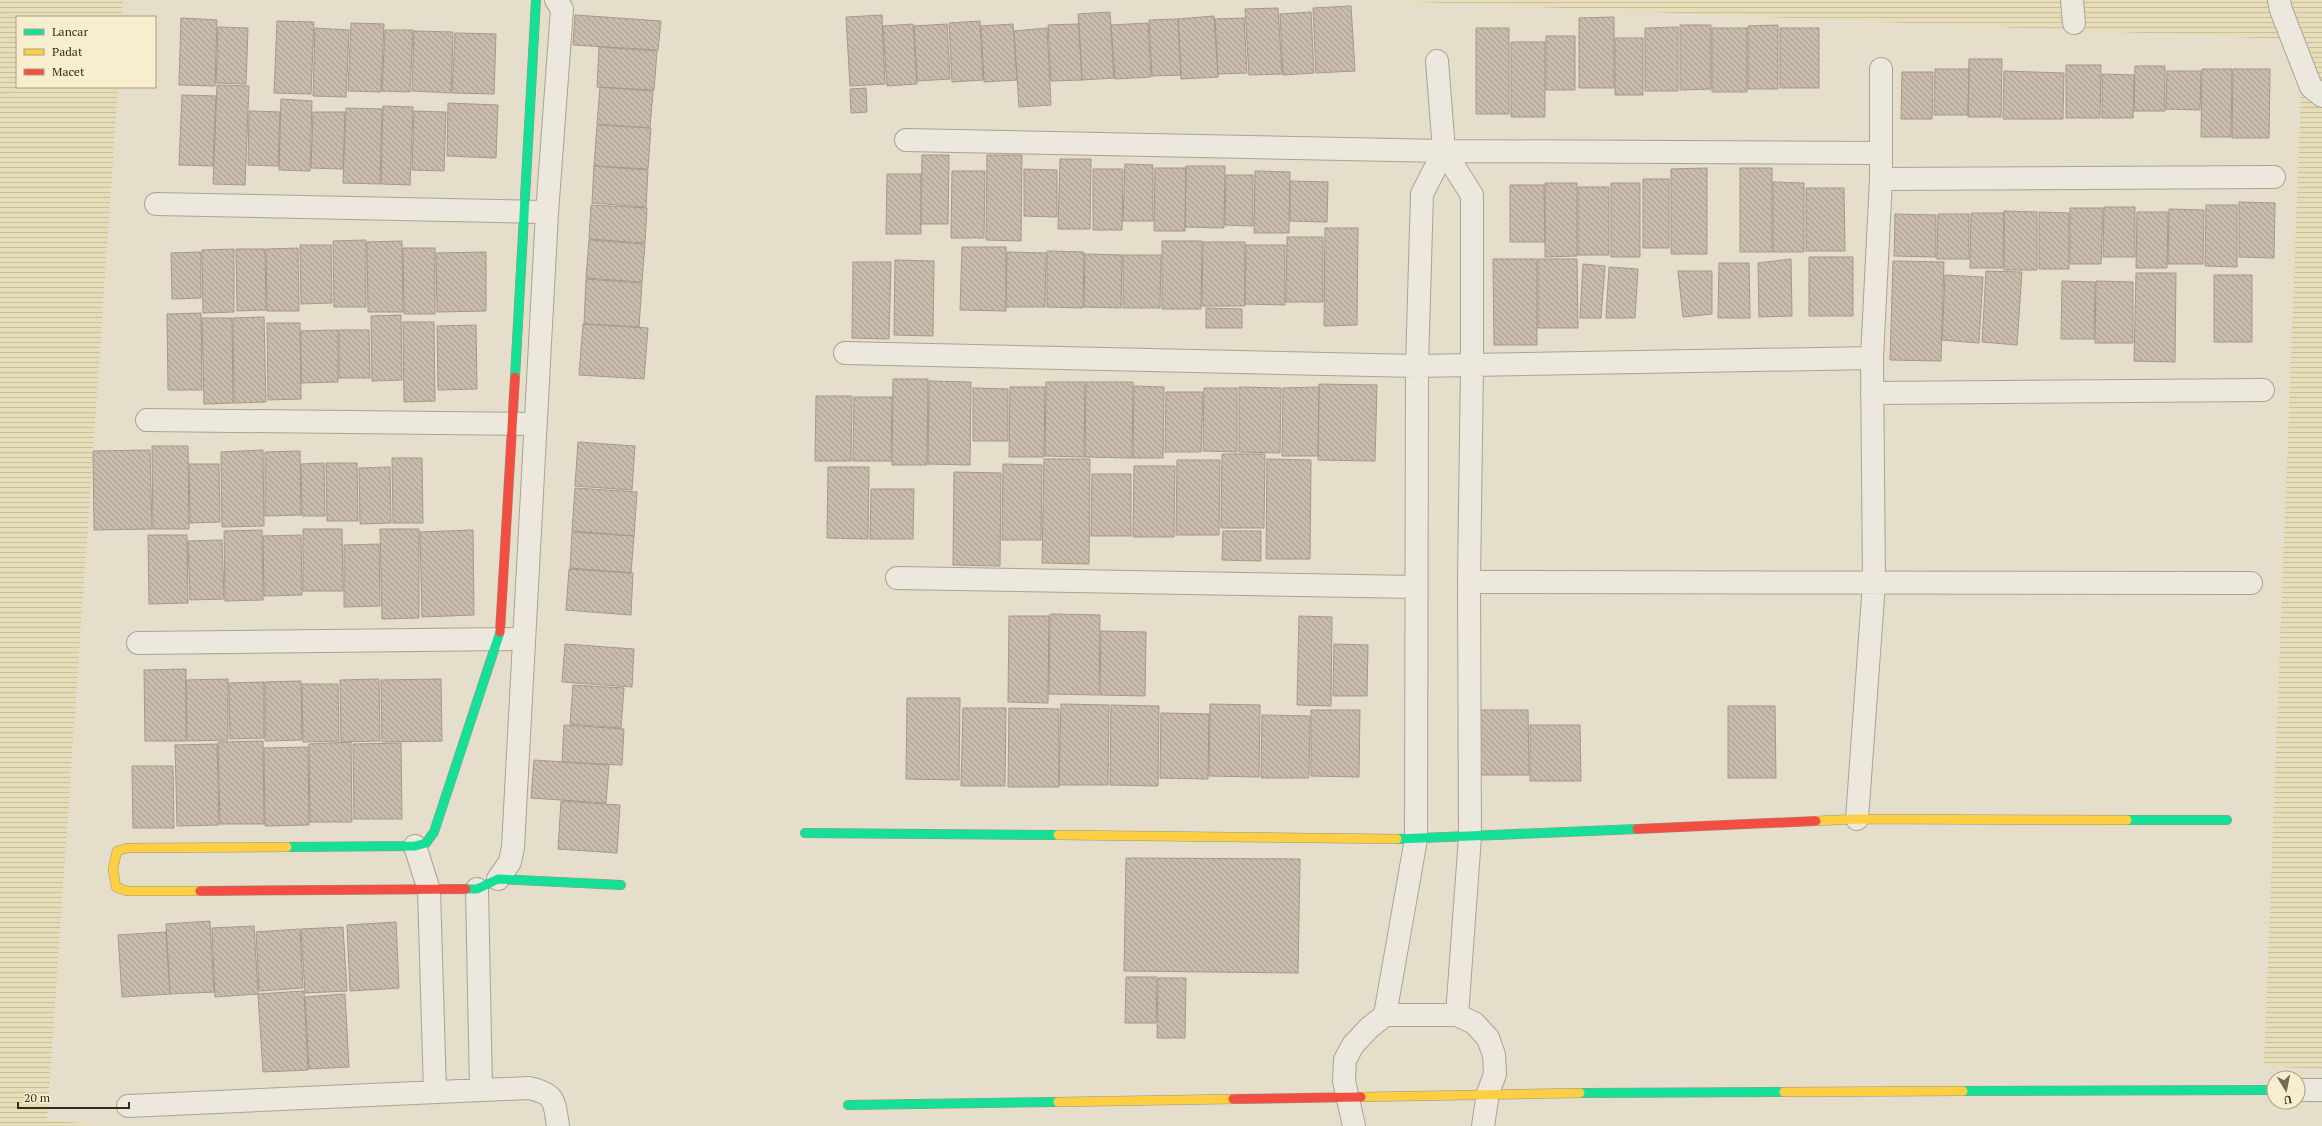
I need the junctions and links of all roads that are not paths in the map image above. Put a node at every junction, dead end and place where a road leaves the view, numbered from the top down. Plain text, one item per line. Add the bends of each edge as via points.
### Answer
1 (536, 0) edge
2 (556, 0) edge
3 (2072, 0) edge
4 (2279, 0) edge
5 (2074, 23) dead end
6 (1437, 61) dead end
7 (1880, 69) dead end
8 (2318, 88) edge
9 (906, 140) dead end
10 (1444, 151) junction
11 (1880, 153) junction
12 (2274, 177) dead end
13 (1881, 179) junction
14 (156, 204) dead end
15 (523, 212) junction
16 (547, 212) junction
17 (845, 353) dead end
18 (1872, 358) junction
19 (1472, 365) junction
20 (1417, 366) junction
21 (2263, 390) dead end
22 (1872, 393) junction
23 (147, 420) dead end
24 (511, 424) junction
25 (535, 424) junction
26 (897, 578) dead end
27 (1469, 582) junction
28 (1874, 583) junction
29 (2251, 583) dead end
30 (1416, 587) junction
31 (500, 638) junction
32 (524, 639) junction
33 (138, 643) dead end
34 (1858, 819) junction
35 (2227, 820) dead end
36 (804, 833) dead end
37 (1470, 837) junction
38 (1416, 839) junction
39 (415, 846) junction
40 (498, 879) junction
41 (620, 885) dead end
42 (476, 889) junction
43 (429, 890) junction
44 (1384, 1015) junction
45 (1457, 1015) junction
46 (482, 1090) junction
47 (2266, 1090) edge
48 (2306, 1090) edge
49 (2322, 1090) edge
50 (435, 1092) junction
51 (1488, 1093) junction
52 (1346, 1098) junction
53 (848, 1105) dead end
54 (128, 1106) dead end
55 (1353, 1123) edge
56 (558, 1126) edge
57 (1483, 1126) edge

1 - 15 street
2 - 16 street via 562,9
3 - 5 street
4 - 8 street via 2281,10
6 - 10 street
7 - 11 street
9 - 10 street
10 - 11 street
10 - 19 street via 1472,195
10 - 20 street via 1422,194
11 - 13 street
12 - 13 street
13 - 18 street
14 - 15 street
15 - 16 street
15 - 24 street
16 - 25 street
17 - 20 street
18 - 19 street
18 - 22 street
19 - 20 street
19 - 27 street
20 - 30 street
21 - 22 street
22 - 28 street
23 - 24 street
24 - 25 street
24 - 31 street
25 - 32 street
26 - 30 street
27 - 28 street
27 - 37 street
28 - 29 street
28 - 34 street
30 - 38 street
31 - 32 street
31 - 33 street
31 - 39 street via 434,832 426,843
32 - 40 street via 513,847 510,862
34 - 35 street
34 - 37 street
36 - 38 street
37 - 38 street
37 - 45 street
38 - 44 street
39 - 43 street
39 - 43 street via 128,848 117,851 112,860 112,875 116,887 127,891
40 - 41 street
40 - 42 street
42 - 43 street
42 - 46 street
43 - 50 street
44 - 45 street
44 - 52 street via 1353,1045 1345,1060
45 - 51 street via 1474,1023 1488,1038 1494,1055 1495,1074
46 - 50 street
46 - 56 street via 529,1088 546,1092 554,1100
47 - 51 street
48 - 49 street
50 - 54 street
51 - 52 street
51 - 57 street
52 - 53 street
52 - 55 street

